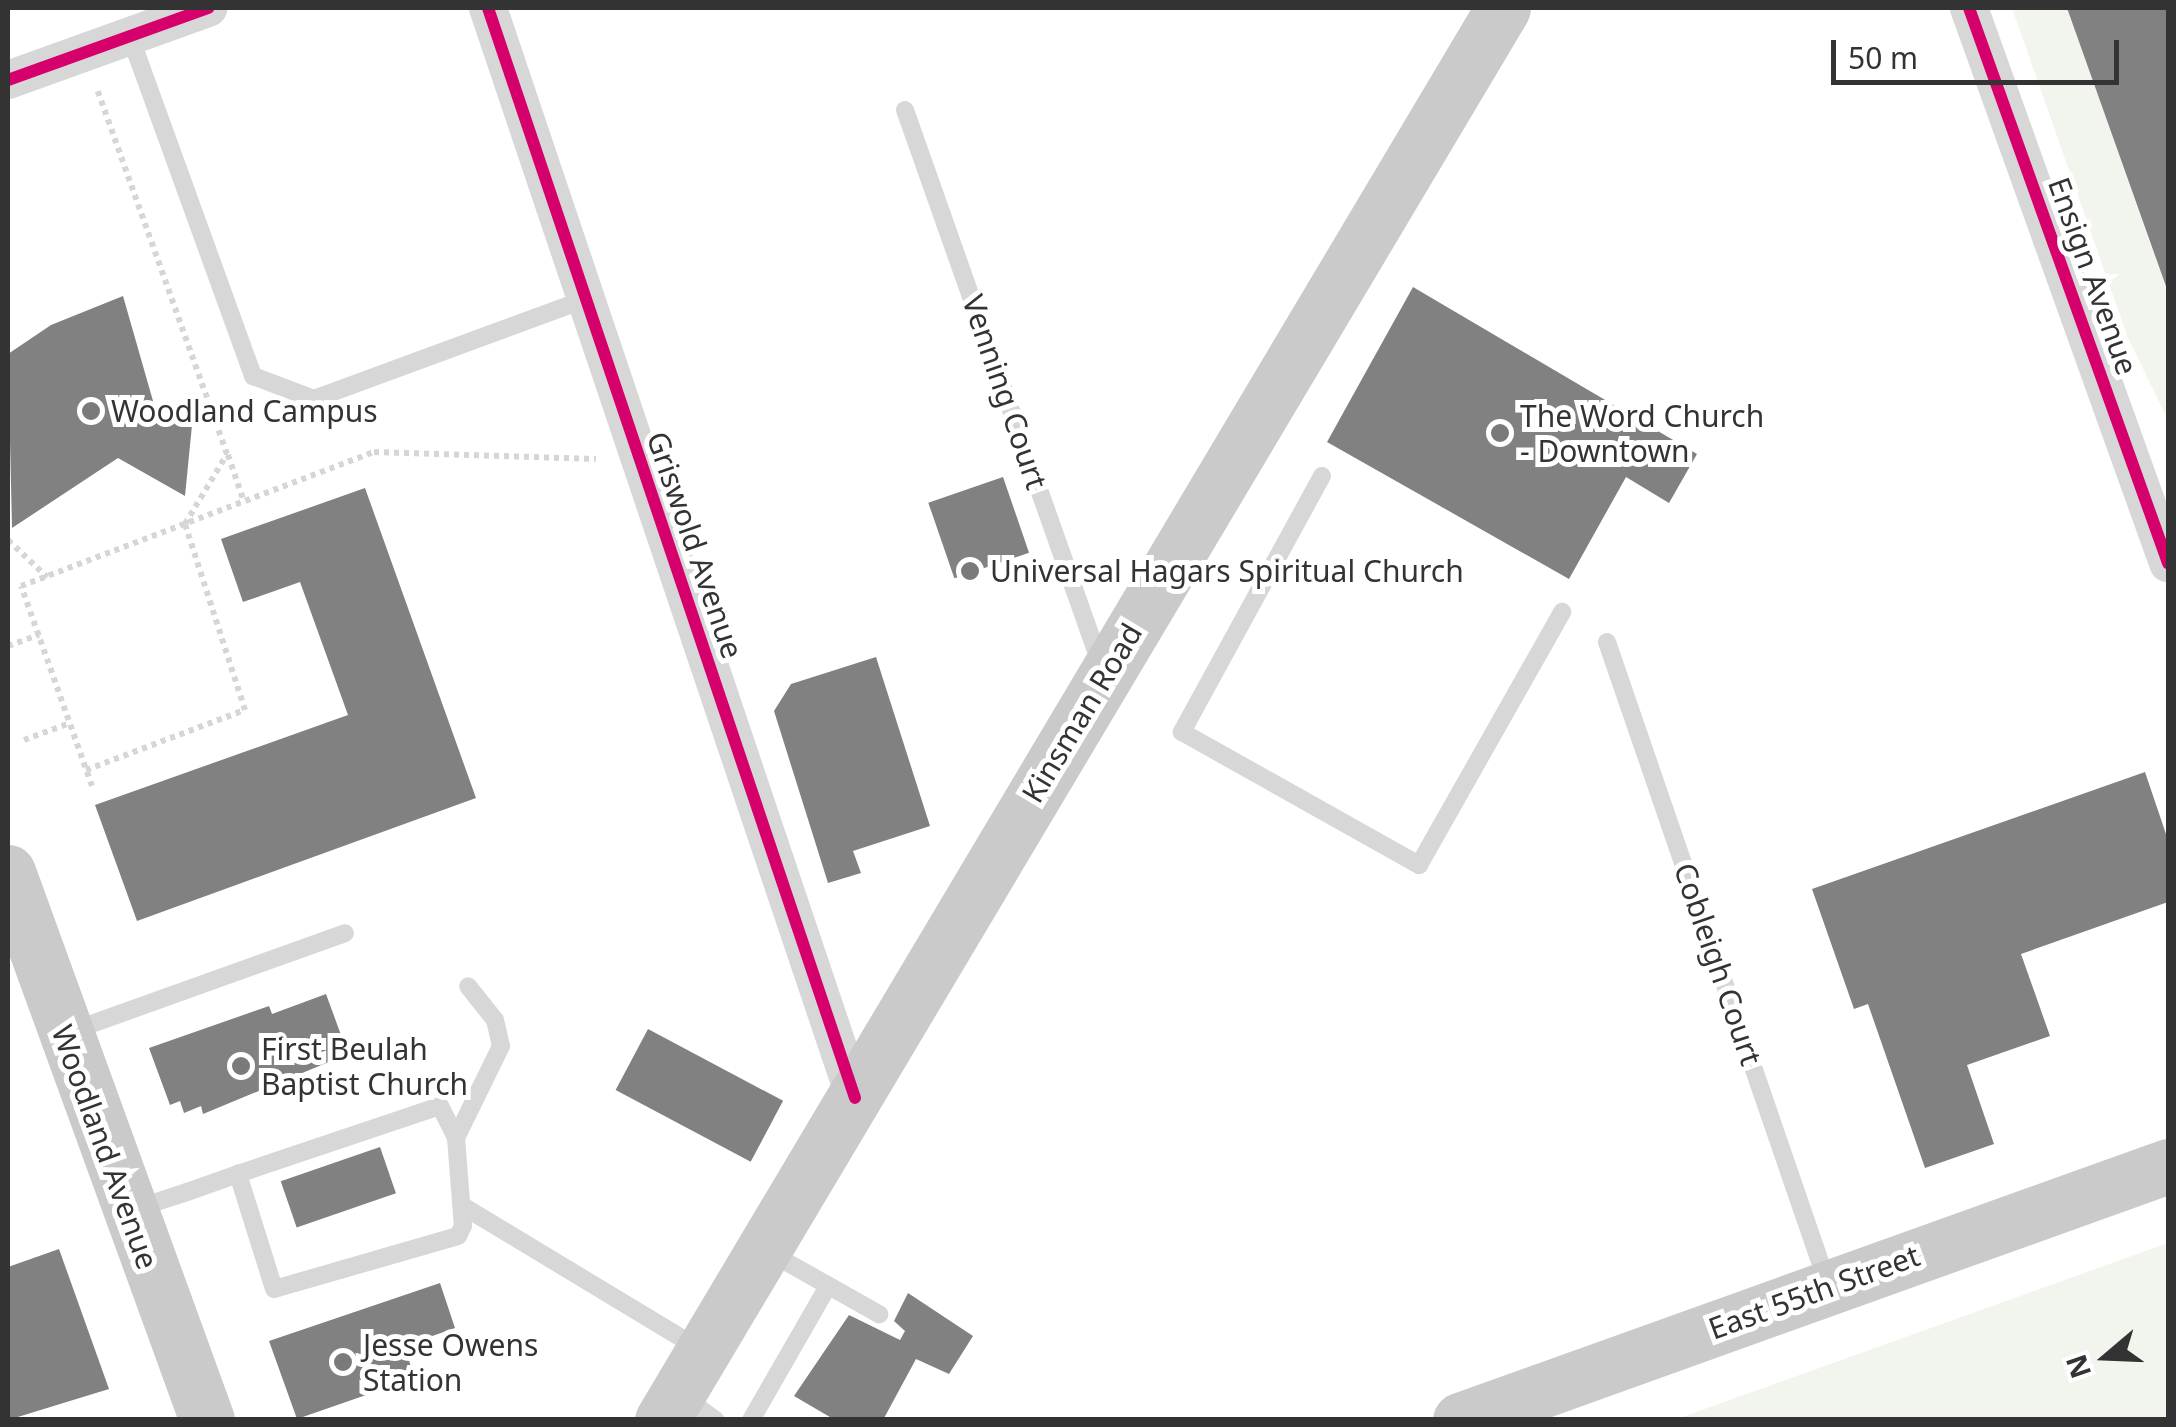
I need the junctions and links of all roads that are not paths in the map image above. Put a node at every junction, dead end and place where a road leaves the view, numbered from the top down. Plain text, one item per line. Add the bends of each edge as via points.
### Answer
1 (208, 8) edge
2 (488, 8) edge
3 (1503, 8) edge
4 (1968, 8) edge
5 (130, 36) junction
6 (8, 80) edge
7 (905, 110) dead end
8 (586, 299) junction
9 (1322, 476) dead end
10 (2168, 563) edge
11 (1562, 612) dead end
12 (1606, 642) dead end
13 (1104, 674) junction
14 (8, 872) edge
15 (345, 933) dead end
16 (468, 986) dead end
17 (64, 1034) junction
18 (855, 1098) junction
19 (456, 1138) junction
20 (2168, 1166) edge
21 (238, 1174) junction
22 (466, 1208) junction
23 (128, 1212) junction
24 (764, 1249) junction
25 (828, 1286) junction
26 (1828, 1287) junction
27 (879, 1314) dead end
28 (690, 1396) edge
29 (207, 1420) edge
30 (751, 1420) edge
31 (1460, 1420) edge

1 - 5 street
2 - 8 street, Griswold Avenue
3 - 13 main road, Kinsman Road
4 - 10 street, Ensign Avenue
5 - 6 street
5 - 8 lane via 253,376 314,400
7 - 13 lane, Venning Court
8 - 18 street, Griswold Avenue
9 - 11 lane via 1182,732 1419,865
12 - 26 lane, Cobleigh Court
13 - 18 main road, Kinsman Road
14 - 17 main road, Woodland Avenue
15 - 17 lane
16 - 19 lane via 496,1020 501,1046
17 - 23 main road, Woodland Avenue
18 - 24 main road, Kinsman Road
19 - 21 lane via 440,1106
19 - 22 lane
20 - 26 main road, East 55th Street
21 - 22 lane via 274,1289 458,1236
21 - 23 lane
22 - 28 lane
23 - 29 main road, Woodland Avenue
24 - 25 lane
24 - 28 main road, Kinsman Road
25 - 27 lane
25 - 30 lane
26 - 31 main road, East 55th Street

